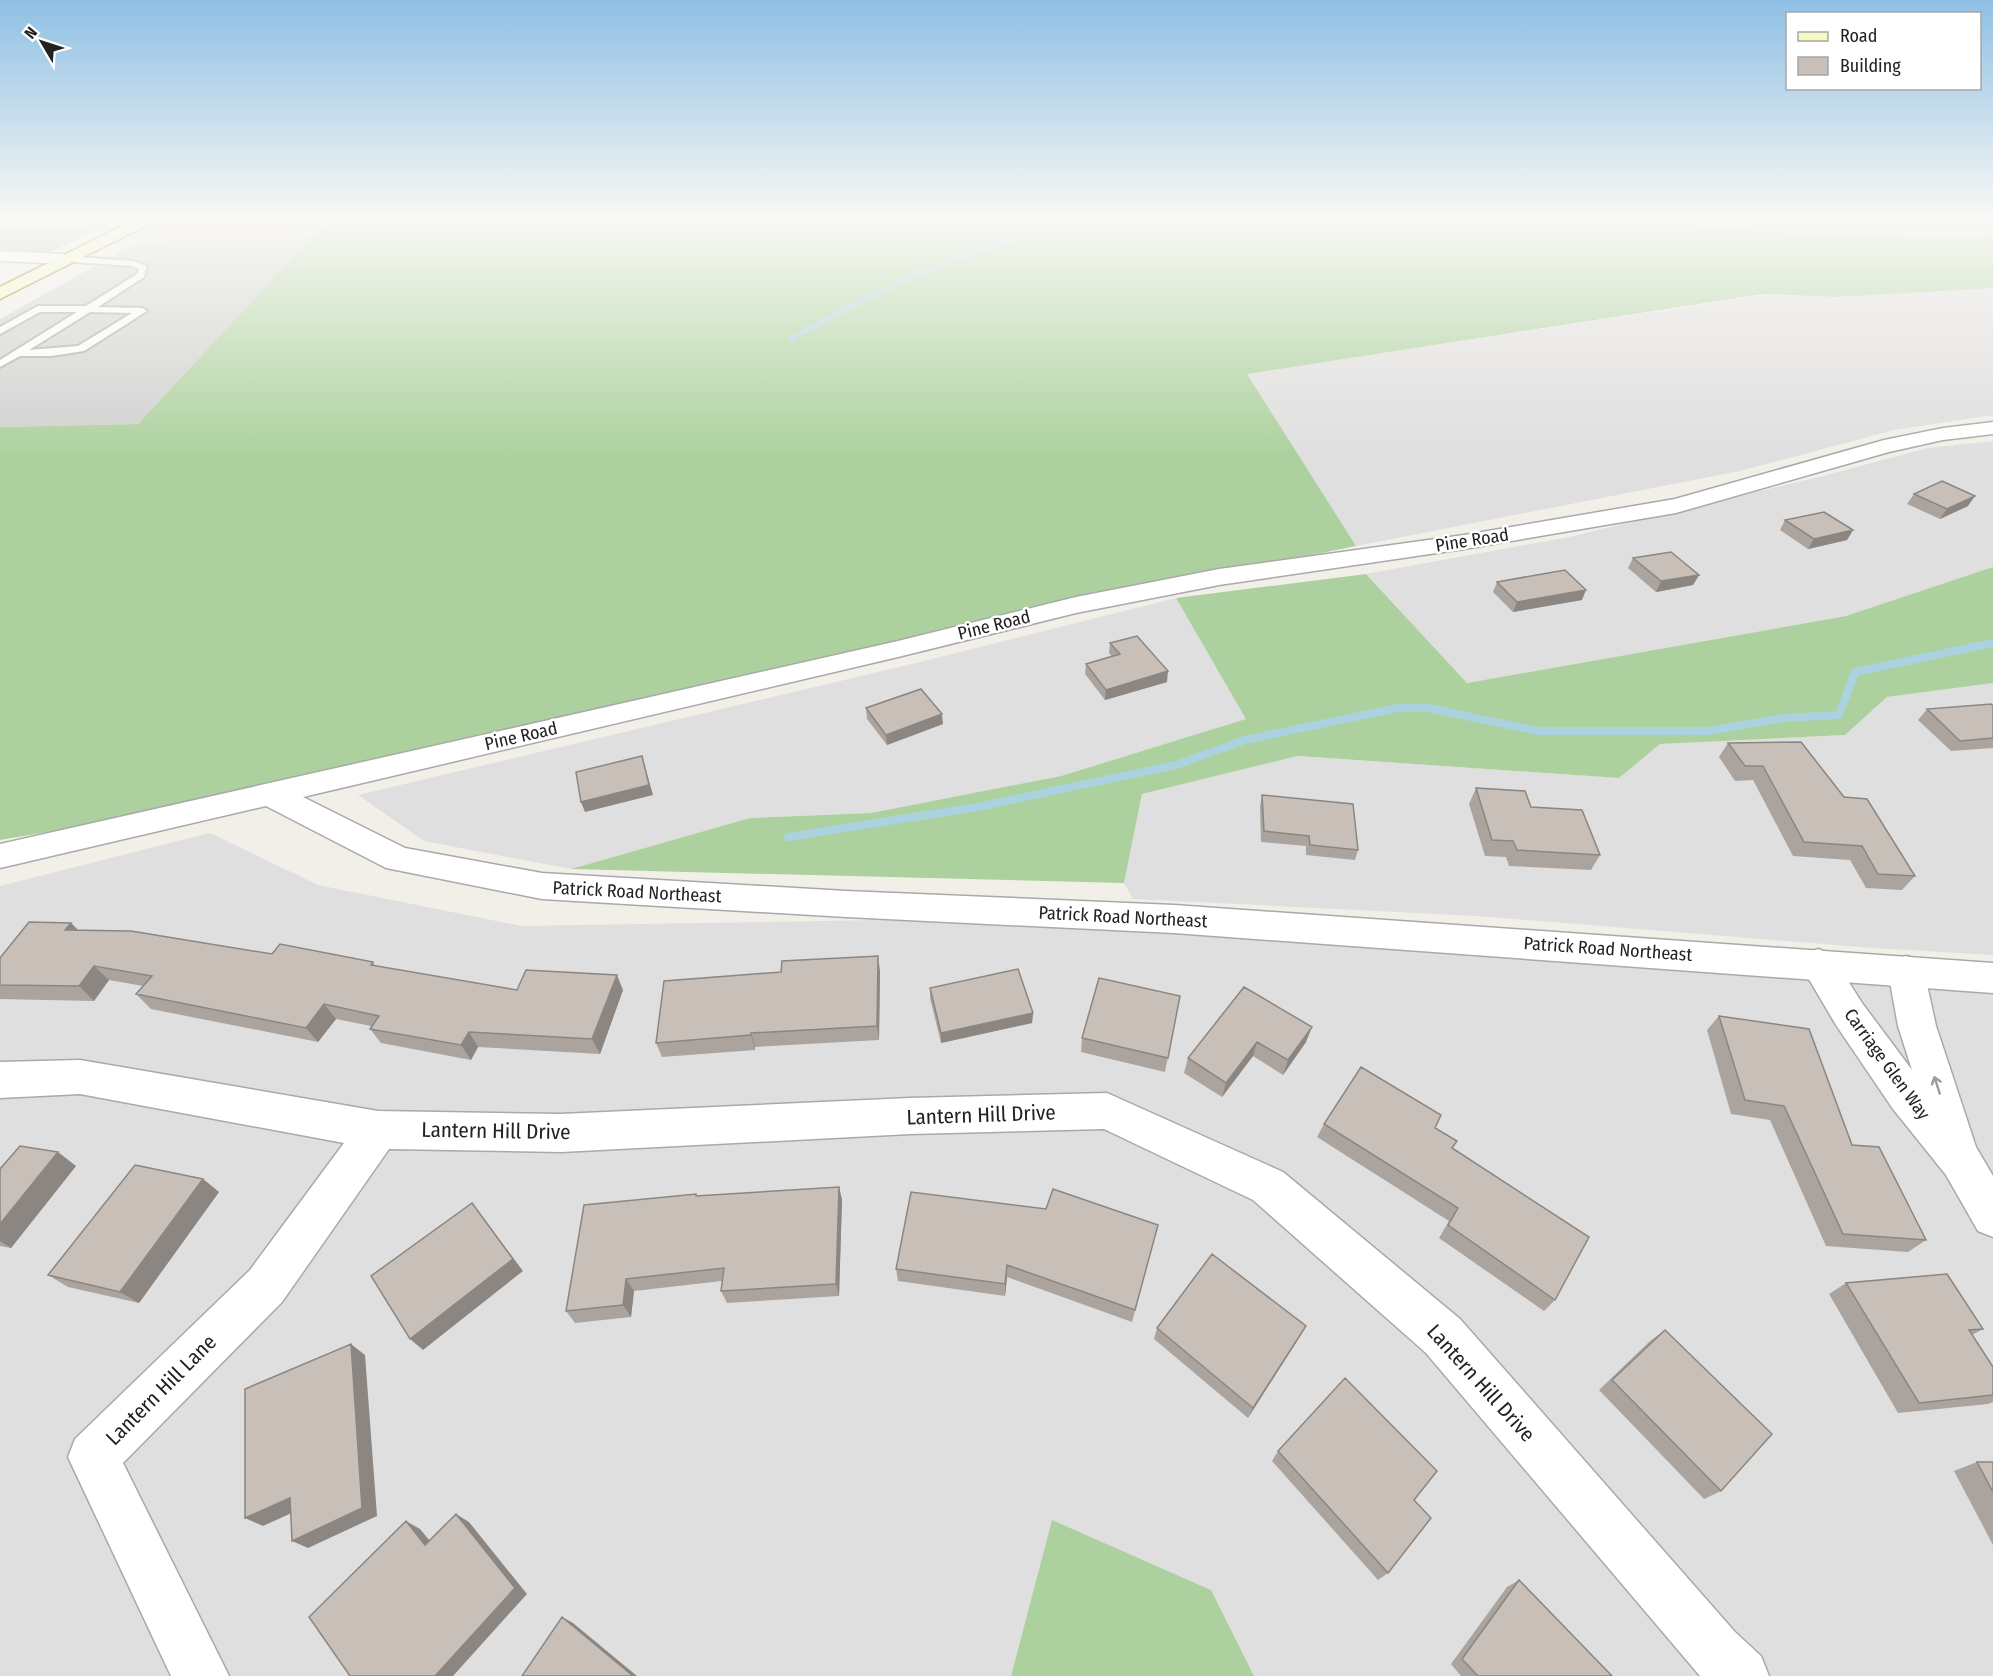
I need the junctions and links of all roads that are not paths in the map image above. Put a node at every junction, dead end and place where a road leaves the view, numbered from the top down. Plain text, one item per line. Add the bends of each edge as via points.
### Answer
1 (105, 298) edge
2 (88, 309) junction
3 (0, 331) edge
4 (18, 353) junction
5 (0, 364) edge
6 (1993, 428) edge
7 (270, 794) junction
8 (0, 856) edge
9 (1818, 964) junction
10 (1906, 971) junction
11 (1993, 978) edge
12 (0, 1080) edge
13 (378, 1130) junction
14 (1961, 1161) junction
15 (1993, 1216) edge
16 (201, 1676) edge
17 (1741, 1676) edge

1 - 2 lane
2 - 3 lane via 38,309
2 - 4 lane
2 - 4 lane via 142,312 81,349
4 - 5 lane
6 - 7 street, Pine Road via 1884,447 1677,506 1219,577 1076,605
7 - 8 street, Pine Road
7 - 9 street, Patrick Road Northeast via 398,859 542,886 1174,919
9 - 10 street, Patrick Road Northeast
9 - 14 street, Carriage Glen Way via 1907,1096
10 - 11 street, Patrick Road Northeast
14 -> 10 street, Carriage Glen Way via 1917,1026
12 - 13 street, Lantern Hill Drive via 80,1077
13 - 16 street, Lantern Hill Lane via 266,1286 93,1457
13 - 17 street, Lantern Hill Drive via 561,1133 1107,1111 1268,1186 1443,1336 1715,1652
14 - 15 street, Carriage Glen Way

